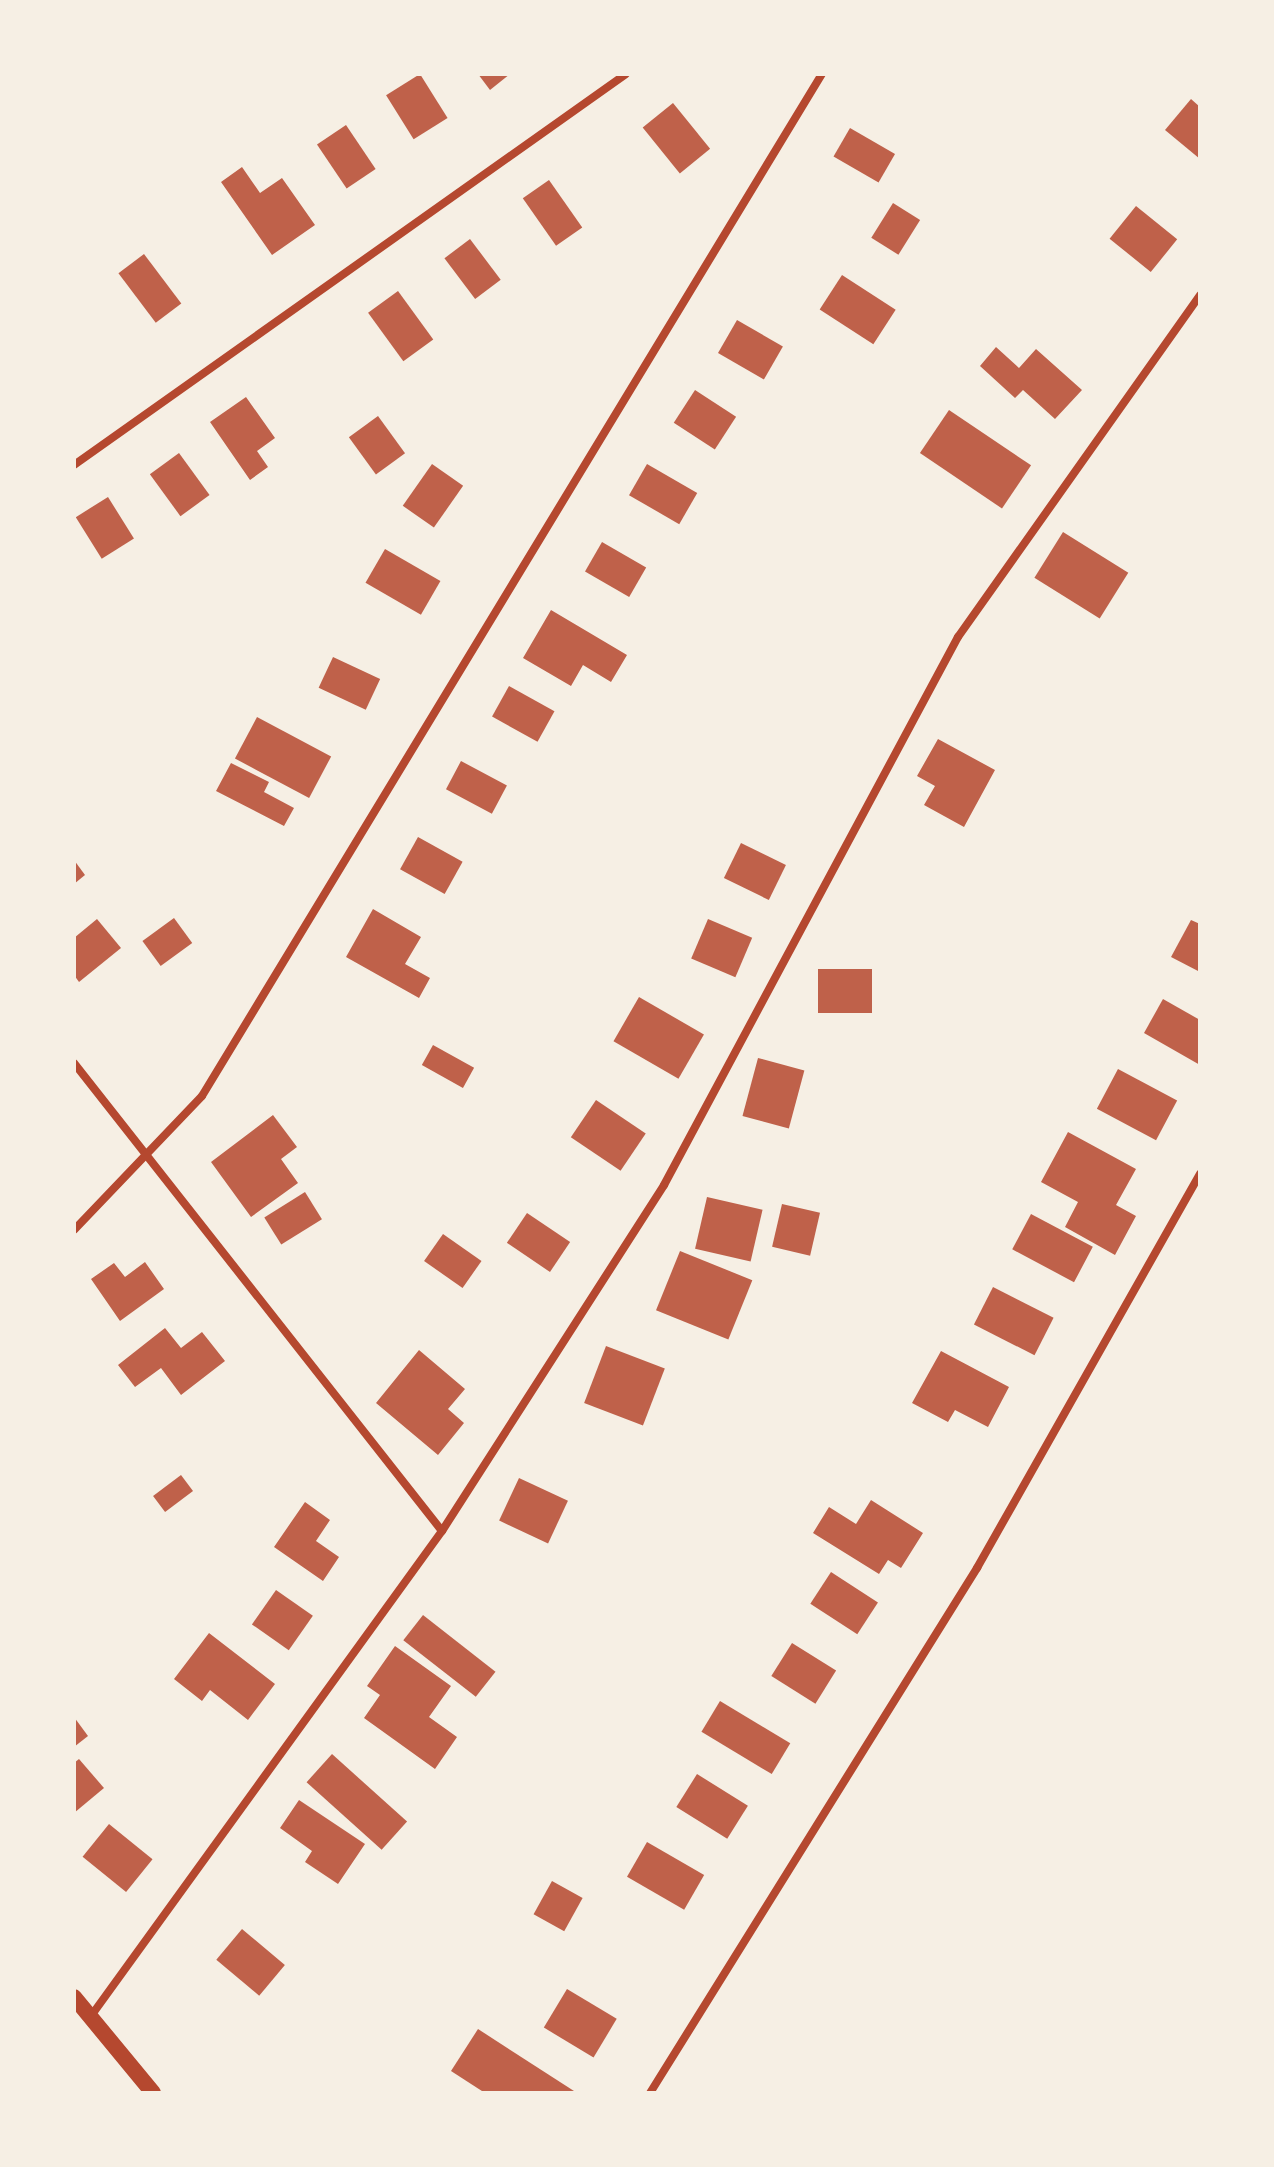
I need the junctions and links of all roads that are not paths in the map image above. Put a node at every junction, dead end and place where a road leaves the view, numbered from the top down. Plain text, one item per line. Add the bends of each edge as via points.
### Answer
1 (626, 74) edge
2 (822, 74) edge
3 (1200, 295) edge
4 (74, 465) edge
5 (74, 1063) edge
6 (148, 1157) junction
7 (1200, 1174) edge
8 (74, 1230) edge
9 (442, 1531) junction
10 (74, 1997) edge
11 (89, 2018) junction
12 (153, 2093) edge
13 (650, 2093) edge

1 - 4 street
2 - 6 street via 202,1096
3 - 9 street via 958,637 664,1185
5 - 6 street
6 - 8 street
6 - 9 street
7 - 13 street via 977,1568
9 - 11 street
10 - 11 main road
11 - 12 main road

